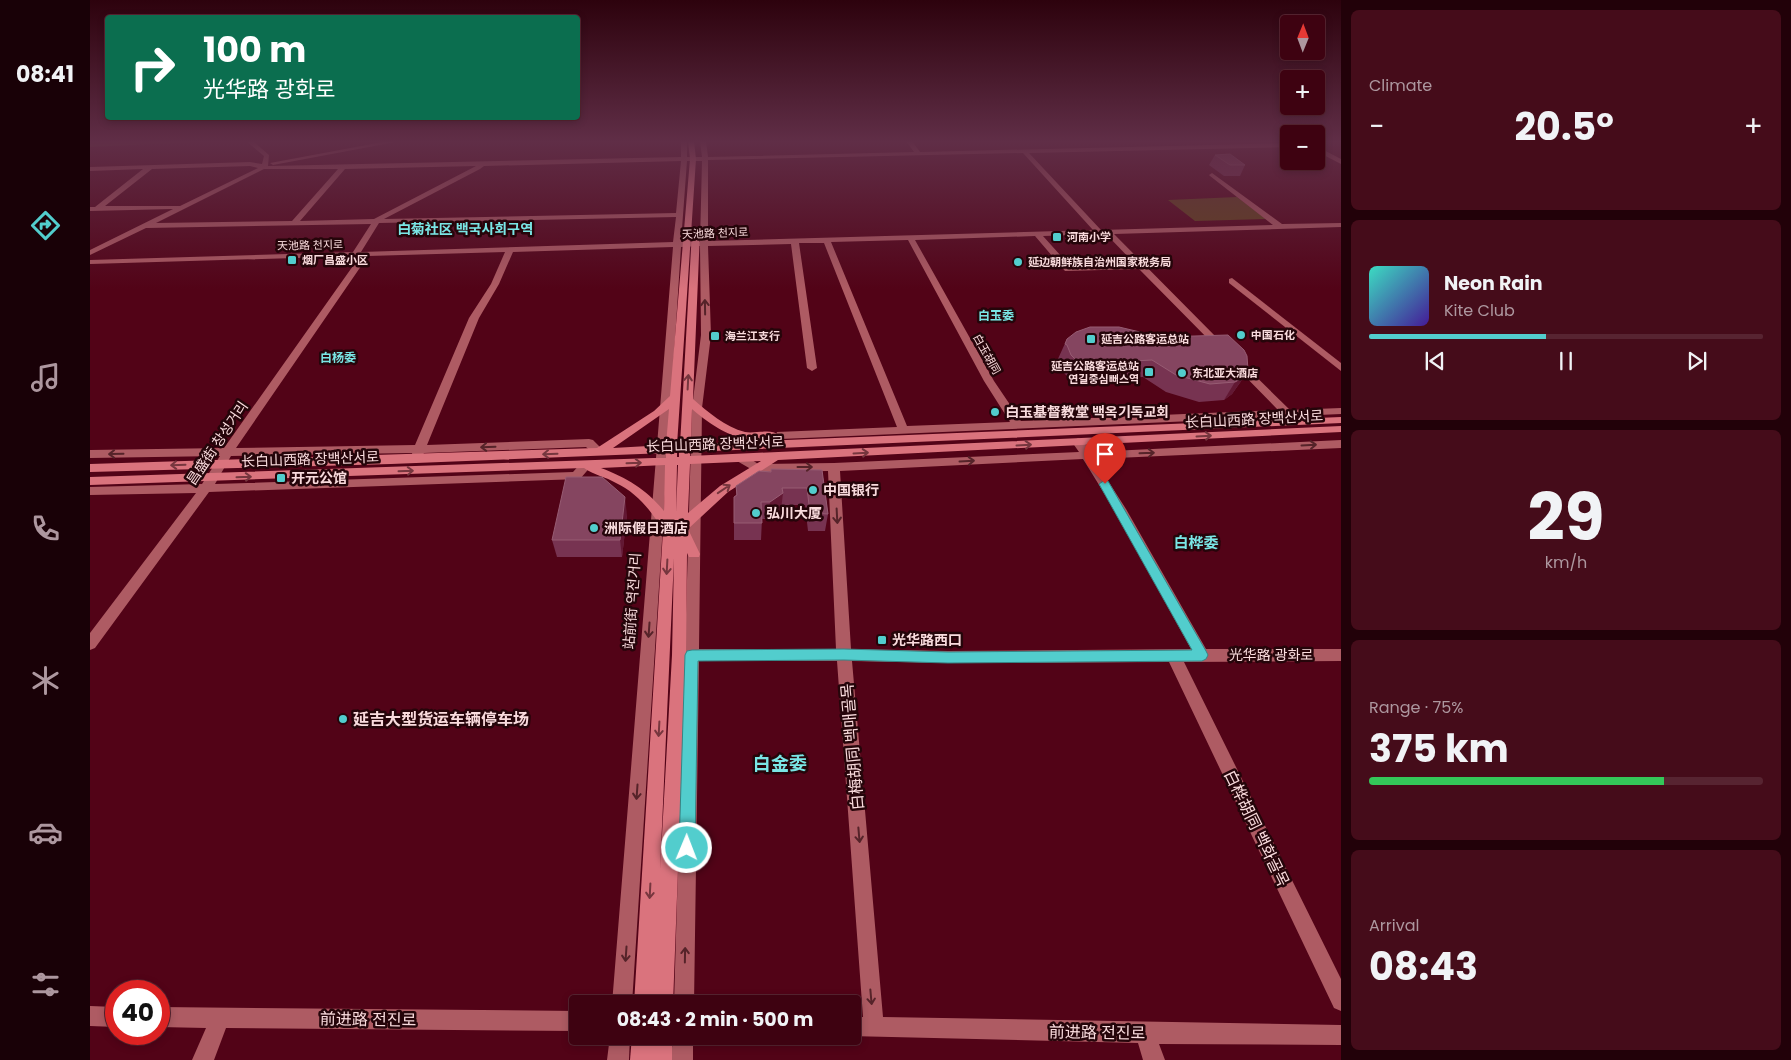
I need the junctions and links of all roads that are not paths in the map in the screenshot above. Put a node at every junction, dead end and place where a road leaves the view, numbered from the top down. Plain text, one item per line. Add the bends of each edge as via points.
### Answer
1 (119, 190) edge
2 (215, 190) edge
3 (322, 190) edge
4 (433, 190) edge
5 (687, 190) edge
6 (694, 190) edge
7 (694, 190) edge
8 (1063, 190) edge
9 (1233, 190) edge
10 (182, 207) junction
11 (94, 209) edge
12 (680, 215) junction
13 (376, 221) junction
14 (294, 223) junction
15 (1341, 225) edge
16 (144, 226) junction
17 (1281, 227) junction
18 (1104, 232) junction
19 (1038, 234) junction
20 (911, 238) junction
21 (827, 241) junction
22 (795, 242) junction
23 (691, 245) junction
24 (508, 251) junction
25 (90, 253) edge
26 (360, 255) junction
27 (90, 262) edge
28 (1141, 266) junction
29 (1232, 281) dead end
30 (812, 368) dead end
31 (1341, 368) edge
32 (676, 396) junction
33 (687, 399) junction
34 (665, 408) junction
35 (697, 408) junction
36 (1341, 410) edge
37 (1287, 413) junction
38 (1341, 420) edge
39 (1086, 421) junction
40 (1295, 422) junction
41 (1018, 425) junction
42 (1341, 429) edge
43 (904, 431) junction
44 (1093, 431) junction
45 (781, 435) junction
46 (810, 442) junction
47 (1078, 442) junction
48 (1341, 444) edge
49 (228, 451) junction
50 (599, 452) junction
51 (90, 454) edge
52 (418, 454) junction
53 (679, 454) junction
54 (1087, 455) junction
55 (778, 457) junction
56 (741, 458) junction
57 (222, 464) junction
58 (586, 465) junction
59 (834, 467) junction
60 (90, 468) edge
61 (756, 468) junction
62 (213, 478) junction
63 (90, 481) edge
64 (205, 488) junction
65 (90, 491) edge
66 (659, 511) junction
67 (696, 512) junction
68 (675, 530) junction
69 (694, 554) junction
70 (90, 644) edge
71 (686, 655) junction
72 (844, 655) junction
73 (1173, 655) junction
74 (1202, 655) junction
75 (1341, 655) edge
76 (623, 995) edge
77 (645, 995) edge
78 (664, 995) edge
79 (684, 995) edge
80 (1341, 1001) edge
81 (90, 1016) edge
82 (105, 1017) edge
83 (170, 1017) edge
84 (220, 1018) junction
85 (569, 1021) edge
86 (861, 1027) edge
87 (874, 1027) junction
88 (1145, 1034) junction
89 (1341, 1035) edge
90 (619, 1045) edge
91 (642, 1045) edge
92 (662, 1045) edge
93 (683, 1045) edge
94 (203, 1060) edge
95 (618, 1060) edge
96 (641, 1060) edge
97 (661, 1060) edge
98 (682, 1060) edge
99 (1154, 1060) edge

1 - 11 street
2 - 10 street
3 - 14 street
4 - 13 street
5 - 12 street, 站前街 역전거리
6 - 23 main road, 站前街 역전거리
7 - 23 street, 站前街 역전거리
8 - 18 street
9 - 17 street
10 - 11 street
10 - 16 street
12 - 13 street
12 - 23 street, 站前街 역전거리
13 - 14 street
13 - 26 street, 昌盛街 창성거리
14 - 16 street
15 - 17 street, 天池路 천지로
16 - 25 street
17 - 18 street, 天池路 천지로
18 - 19 street, 天池路 천지로
18 - 28 street
19 - 20 street, 天池路 천지로
19 - 28 street via 1068,269
20 - 21 street, 天池路 천지로
20 - 41 street, 白玉胡同 via 989,381
21 - 22 street, 天池路 천지로
21 - 43 street
22 - 23 street, 天池路 천지로
22 - 30 street
23 - 24 street, 天池路 천지로
23 - 32 main road, 站前街 역전거리
33 -> 23 main road, 站前街 역전거리
23 - 34 street, 站前街 역전거리 via 673,334
35 -> 23 street, 站前街 역전거리 via 706,335
24 - 26 street, 天池路 천지로
24 - 52 street via 495,284 474,318
26 - 27 street, 天池路 천지로
26 - 49 street, 昌盛街 창성거리
28 - 37 street
29 - 31 street
32 - 34 main road
32 - 53 main road, 站前街 역전거리
33 - 35 main road
33 - 53 main road, 站前街 역전거리
34 - 50 main road
34 - 53 street, 站前街 역전거리
35 - 45 main road via 735,432 749,436
35 - 53 street, 站前街 역전거리
36 - 37 street
37 - 39 street
37 - 40 street
38 - 40 main road, 长白山西路 장백산서로
39 - 41 street
39 - 44 main road
40 - 44 main road, 长白山西路 장백산서로
41 - 43 street
47 -> 42 main road, 长白山西路 장백산서로
43 - 45 street
44 - 46 main road, 长白山西路 장백산서로
45 - 46 main road
46 - 53 main road, 长白山西路 장백산서로
47 - 54 street
55 -> 47 main road, 长白山西路 장백산서로
54 -> 48 street
49 -> 51 street, 长白山西路 장백산서로
49 - 52 street, 长白山西路 장백산서로
49 - 57 street, 昌盛街 창성거리
50 -> 52 main road, 长白山西路 장백산서로
50 - 53 main road, 长白山西路 장백산서로
52 - 57 main road, 长白山西路 장백산서로
53 - 56 main road, 长白山西路 장백산서로
58 -> 53 main road, 长白山西路 장백산서로
53 - 66 street, 站前街 역전거리
53 - 67 street, 站前街 역전거리
53 - 68 main road, 站前街 역전거리
59 -> 54 street
54 - 74 street
55 - 56 main road, 长白山西路 장백산서로
55 - 61 main road
56 - 61 street
57 -> 60 main road, 长白山西路 장백산서로
57 - 62 street, 昌盛街 창성거리
62 -> 58 main road, 长白山西路 장백산서로
58 - 64 street, 长白山西路 장백산서로 via 576,476
58 - 66 main road via 621,480
61 -> 59 street
59 -> 72 street, 白梅胡同 백매골목
67 -> 61 main road via 710,498
62 - 63 main road, 长白山西路 장백산서로
62 - 64 street, 昌盛街 창성거리
64 - 65 street, 长白山西路 장백산서로
64 - 70 street, 昌盛街 창성거리
66 - 68 main road
66 -> 76 street, 站前街 역전거리
67 - 68 main road
67 - 69 street, 站前街 역전거리
68 - 69 main road
68 - 71 main road, 站前街 역전거리
68 -> 77 main road, 站前街 역전거리
69 - 71 street, 站前街 역전거리
71 - 72 street, 光华路 광화로
71 - 78 main road, 站前街 역전거리
79 -> 71 street, 站前街 역전거리
72 - 73 street, 光华路 광화로
72 -> 87 street, 白梅胡同 백매골목
73 - 74 street, 光华路 광화로
73 - 80 street, 白桦胡同 백화골목
74 - 75 street, 光华路 광화로
81 - 82 street
83 - 84 street, 前进路 전진로
84 - 85 street, 前进路 전진로
84 - 94 street
86 - 87 street, 前进路 전진로
87 - 88 street, 前进路 전진로
88 - 89 street, 前进路 전진로
88 - 99 street
90 - 95 street
91 - 96 main road
92 - 97 main road
93 - 98 street

